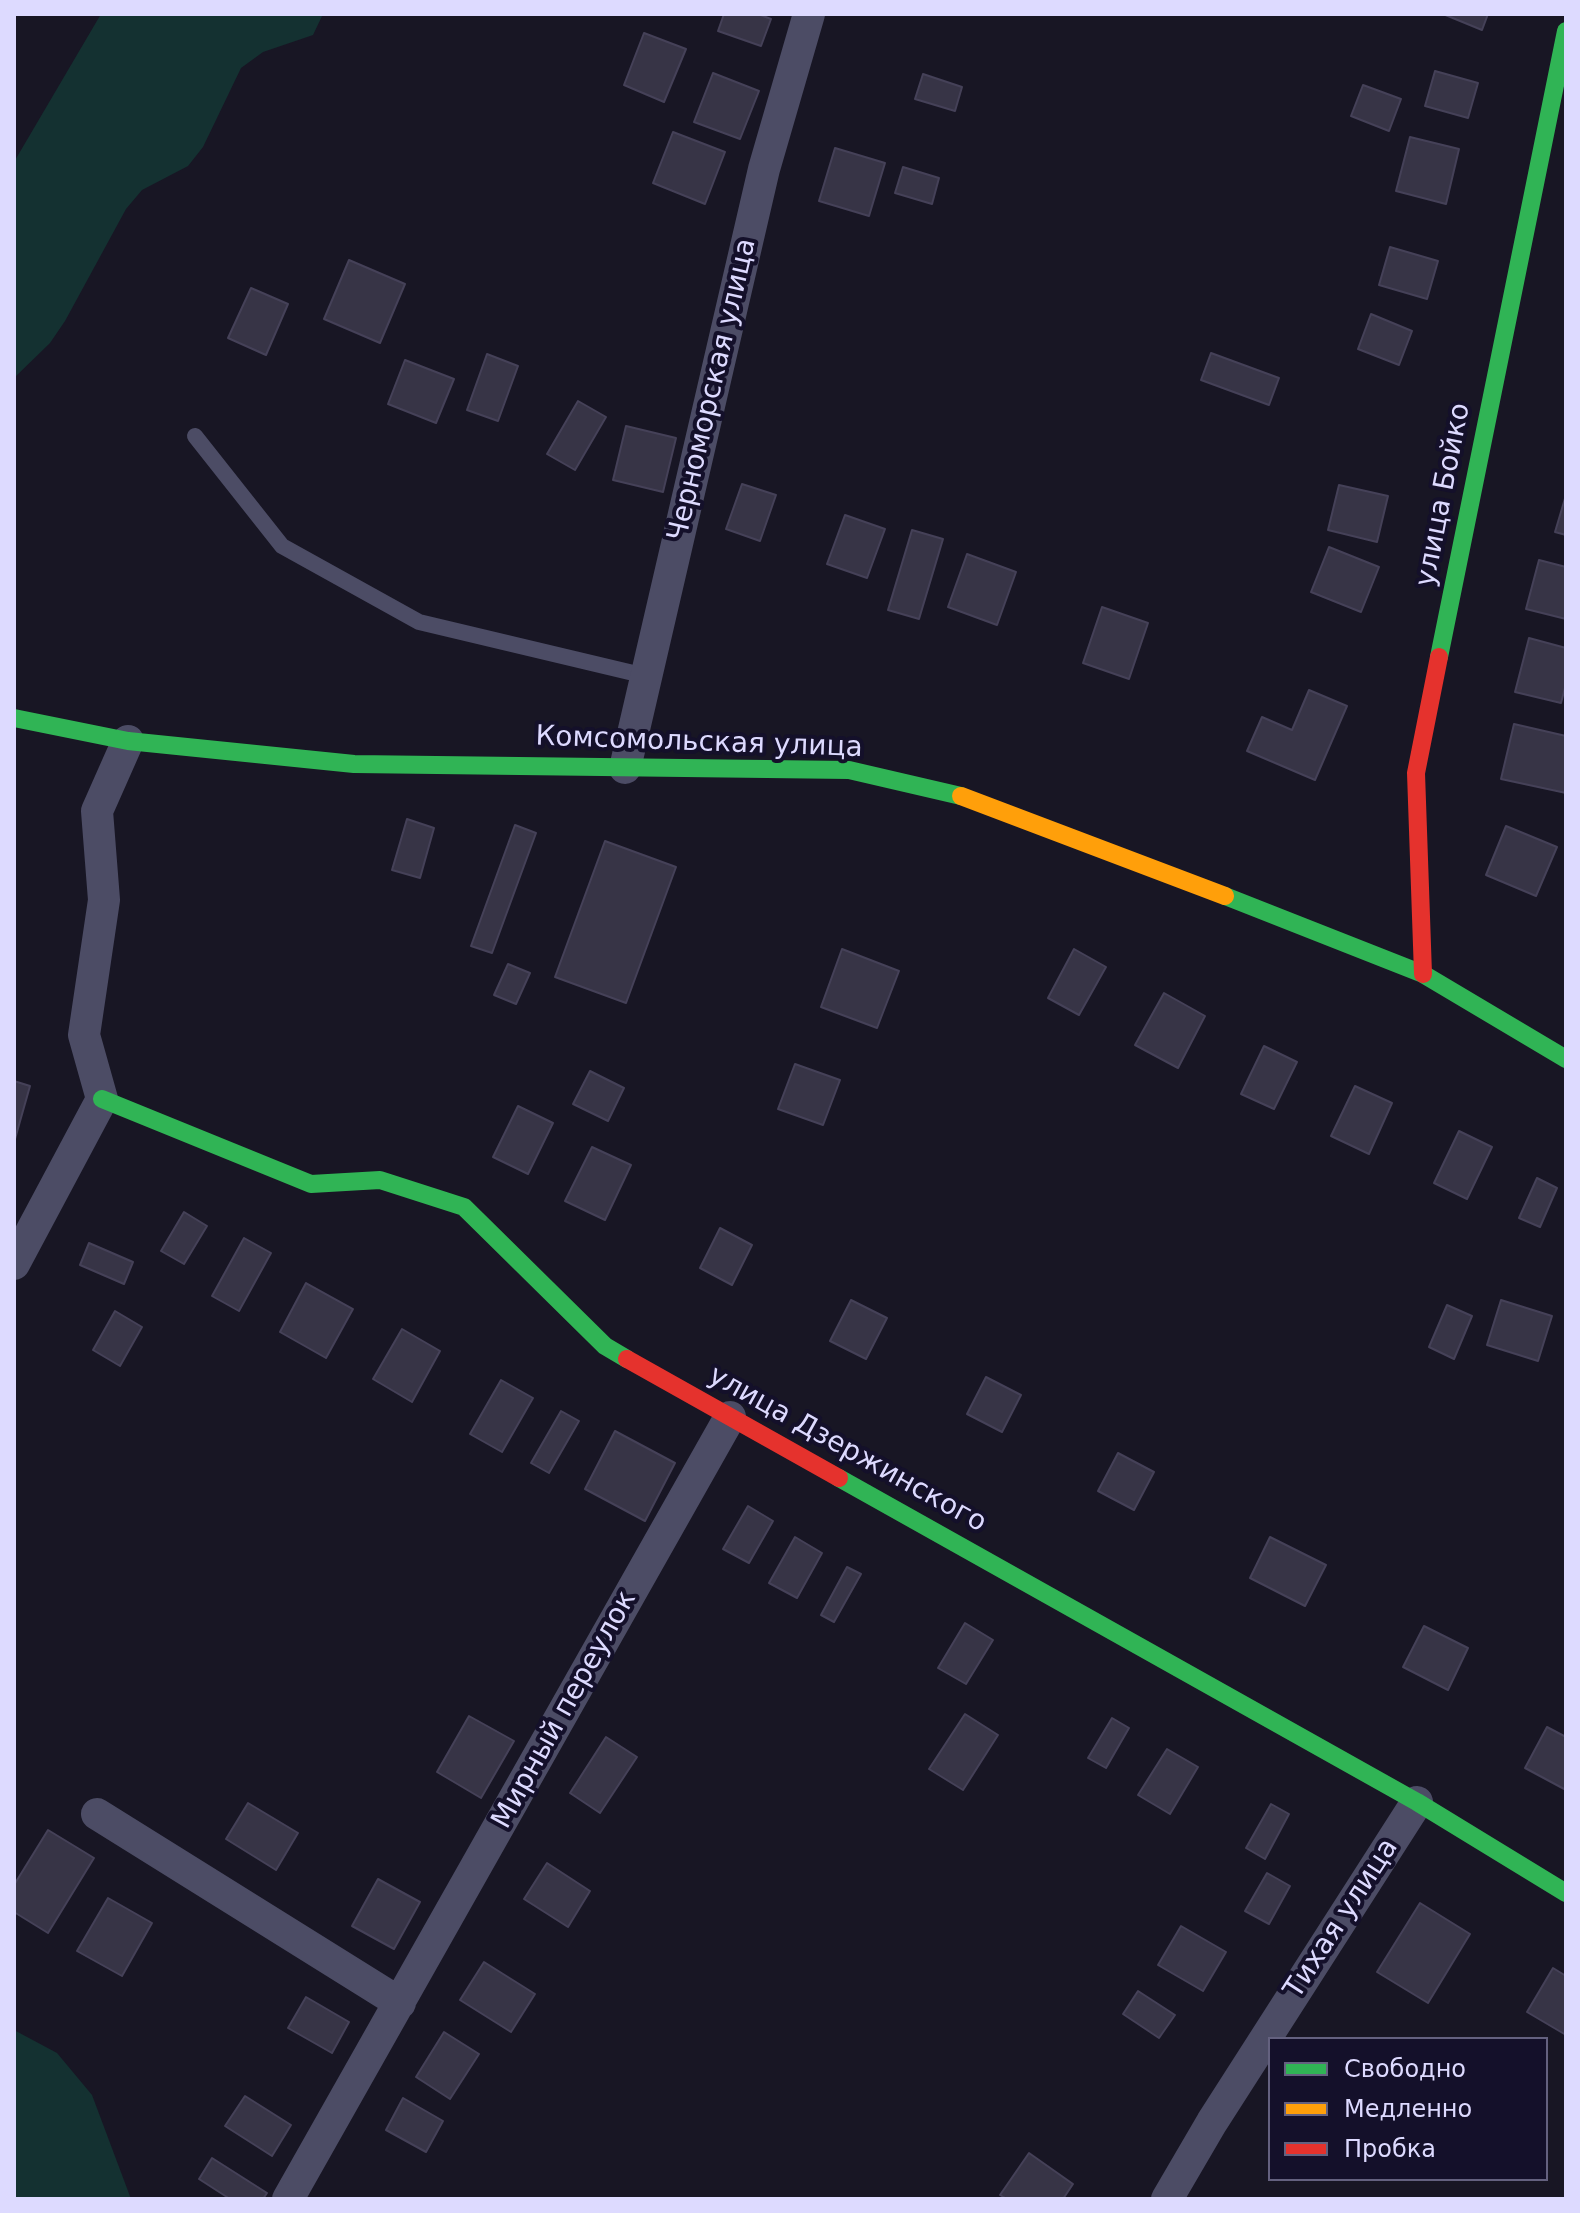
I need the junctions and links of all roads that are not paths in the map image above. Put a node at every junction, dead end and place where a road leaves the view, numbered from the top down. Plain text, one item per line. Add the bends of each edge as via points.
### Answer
1 (809, 14) edge
2 (1566, 31) edge
3 (195, 436) dead end
4 (646, 676) junction
5 (14, 718) edge
6 (128, 741) junction
7 (625, 768) junction
8 (1423, 974) junction
9 (1566, 1059) edge
10 (102, 1099) junction
11 (14, 1264) edge
12 (730, 1417) junction
13 (1417, 1802) junction
14 (97, 1814) dead end
15 (1566, 1893) edge
16 (400, 2003) junction
17 (288, 2199) edge
18 (1167, 2199) edge

1 - 4 street, Черноморская улица via 764,169
2 - 8 street, улица Бойко via 1416,773
3 - 4 lane via 282,546 419,622
4 - 7 street, Черноморская улица
5 - 6 street, Комсомольская улица
6 - 7 street, Комсомольская улица via 354,764
6 - 10 street via 97,811 104,900 84,1035
7 - 8 street, Комсомольская улица via 849,770 980,800
8 - 9 street, Комсомольская улица
10 - 11 street
10 - 12 street, улица Дзержинского via 311,1184 380,1180 464,1207 605,1346
12 - 13 street, улица Дзержинского
12 - 16 street, Мирный переулок
13 - 15 street, улица Дзержинского
13 - 18 street, Тихая улица
14 - 16 street
16 - 17 street, Мирный переулок

